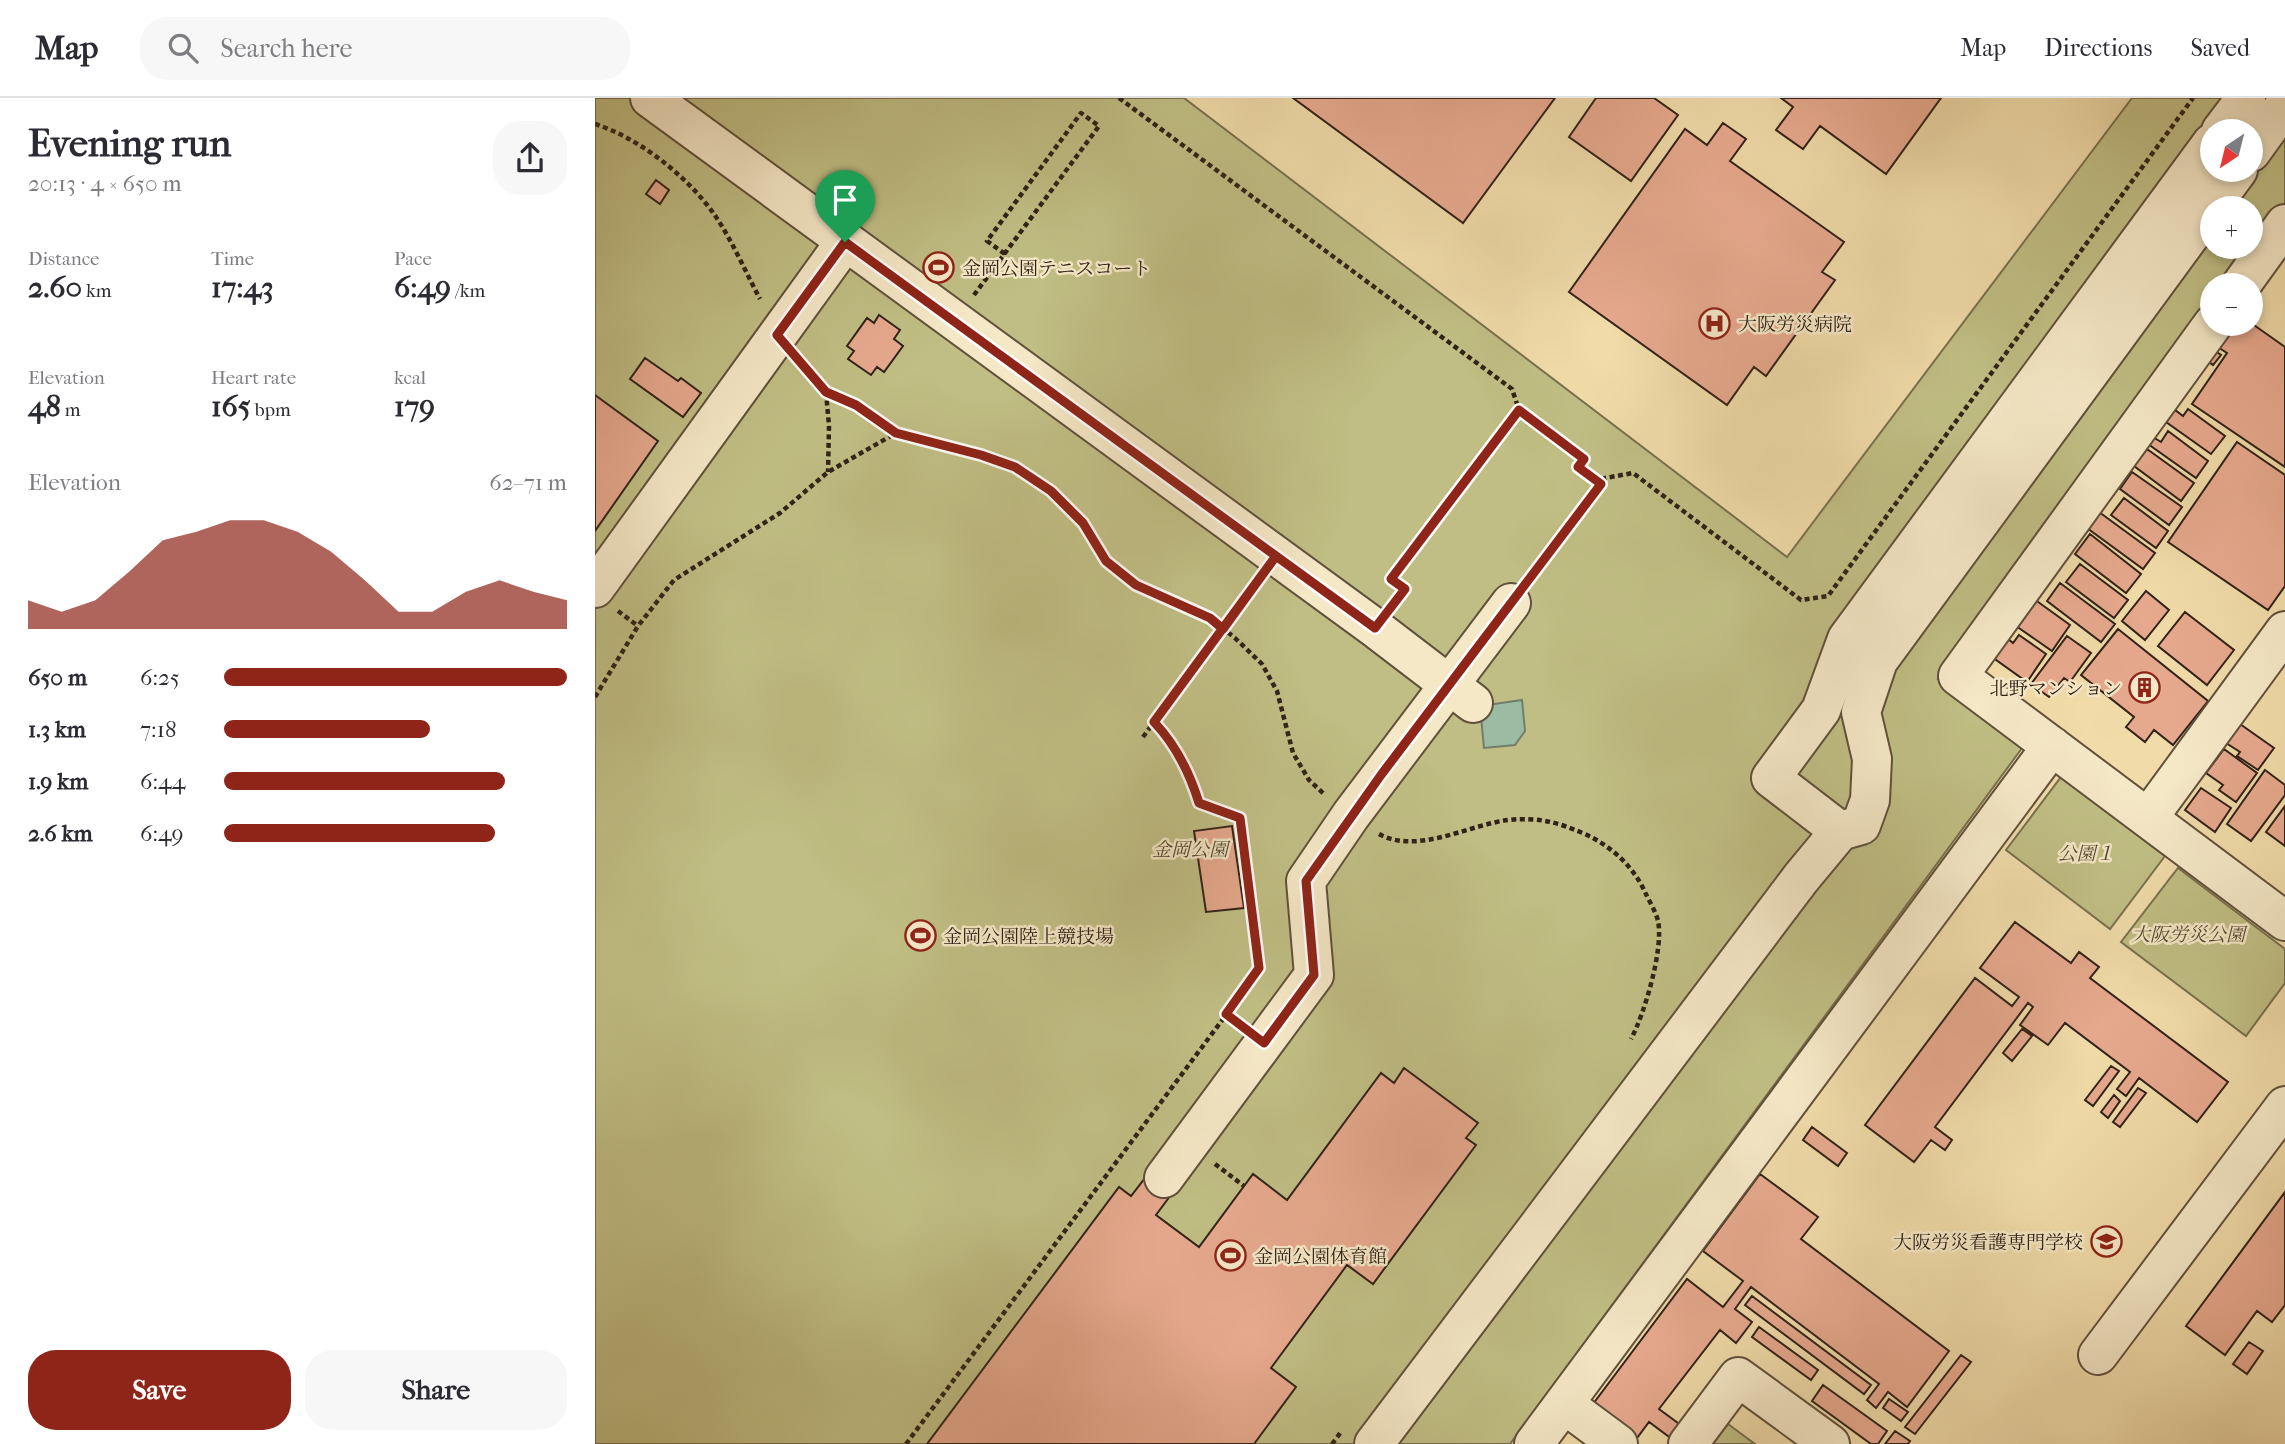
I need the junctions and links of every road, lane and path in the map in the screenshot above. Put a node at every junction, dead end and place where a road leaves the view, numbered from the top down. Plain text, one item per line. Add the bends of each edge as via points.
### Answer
1 (650, 98) edge
2 (1119, 98) edge
3 (2193, 98) edge
4 (2246, 98) edge
5 (2285, 105) edge
6 (2230, 119) edge
7 (595, 124) edge
8 (2263, 135) edge
9 (2200, 159) edge
10 (2229, 182) edge
11 (2285, 225) edge
12 (845, 242) junction
13 (1005, 254) junction
14 (2250, 273) edge
15 (955, 321) junction
16 (777, 335) junction
17 (2204, 336) edge
18 (826, 392) junction
19 (1519, 410) junction
20 (896, 433) junction
21 (828, 472) junction
22 (1601, 484) junction
23 (1276, 556) junction
24 (595, 588) edge
25 (1511, 603) joint
26 (1375, 628) junction
27 (1223, 629) junction
28 (2282, 641) edge
29 (1461, 694) junction
30 (595, 697) edge
31 (1154, 722) junction
32 (1143, 737) dead end
33 (2052, 746) junction
34 (1351, 815) junction
35 (2148, 818) junction
36 (1840, 831) junction
37 (2285, 921) edge
38 (1226, 1014) junction
39 (1264, 1043) junction
40 (1625, 1048) dead end
41 (2285, 1106) edge
42 (1215, 1164) dead end
43 (1164, 1178) dead end
44 (1244, 1186) dead end
45 (2098, 1355) dead end
46 (1564, 1404) junction
47 (1360, 1433) edge
48 (906, 1444) edge
49 (1332, 1444) edge
50 (1534, 1444) edge
51 (1618, 1444) edge
52 (1688, 1444) edge
53 (1830, 1444) edge

1 - 12 street
2 - 19 path via 1512,389
3 - 22 path via 1828,596 1801,600 1633,473 1605,478
4 - 6 street
5 - 8 street
7 - 16 path via 642,145 671,167 713,213
9 - 36 street via 1847,639 1821,710 1771,778
10 - 36 street via 1878,661 1861,712 1872,759 1870,800 1861,825
11 - 14 street
12 - 15 street
12 - 16 street
13 - 13 path via 1099,126 1081,113 987,241
13 - 15 path
15 - 23 street
16 - 18 path
16 - 24 street
17 - 33 street via 1958,676
18 - 20 path via 856,405
18 - 21 path
19 - 22 path via 1584,459 1578,467
19 - 26 path via 1391,579 1405,589
20 - 21 path
20 - 27 path via 1015,467 1051,491 1083,523 1106,561 1136,585 1210,618
21 - 30 path via 780,513 674,580 638,626
22 - 25 path
23 - 26 street
23 - 27 path
25 - 29 street
26 - 29 street
27 - 31 path
27 - 34 path via 1262,664 1277,691 1293,753 1309,780
28 - 35 street
29 - 34 street
31 - 32 path
31 - 38 path via 1176,752 1199,803 1240,818 1259,968
33 - 35 street
33 - 46 street
34 - 39 street via 1306,881 1314,975
34 - 40 path via 1387,839 1411,843 1508,820 1553,820 1619,856 1639,880 1658,922 1655,971
35 - 37 street
36 - 47 street
38 - 39 path
38 - 48 path
39 - 43 street
41 - 45 street
42 - 44 path
46 - 50 street
46 - 51 street
47 - 49 path
52 - 53 street via 1738,1377

